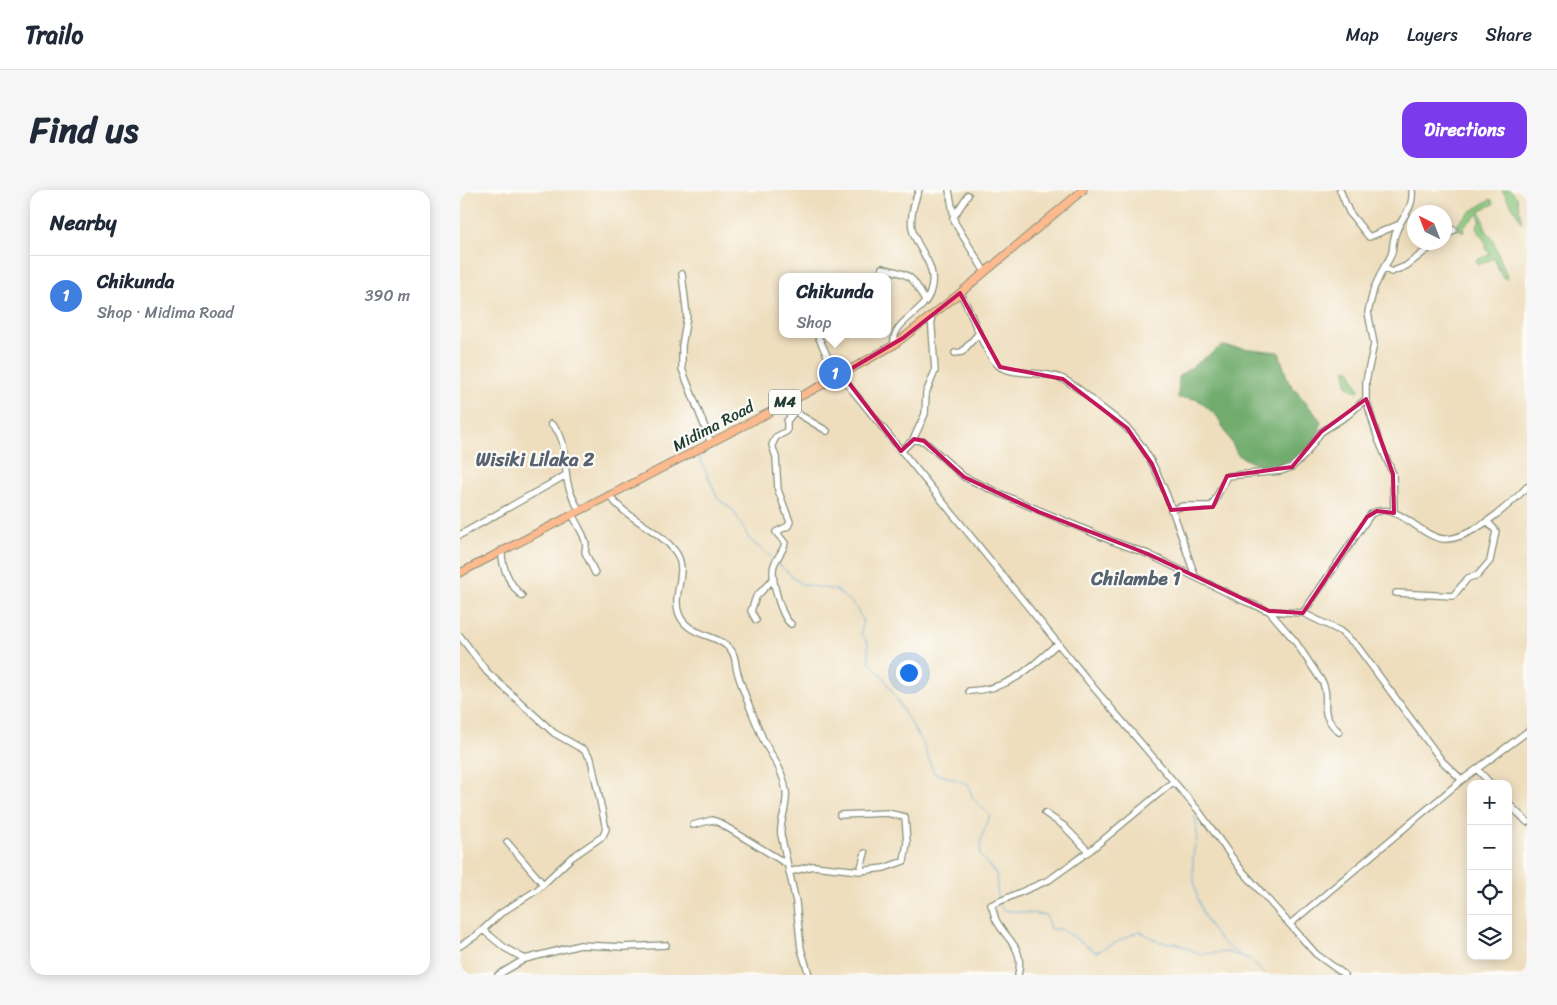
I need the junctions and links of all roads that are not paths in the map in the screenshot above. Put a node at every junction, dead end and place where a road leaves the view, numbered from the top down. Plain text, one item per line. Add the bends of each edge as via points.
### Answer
1 (919, 190) edge
2 (949, 190) edge
3 (1083, 190) edge
4 (1340, 190) edge
5 (1412, 190) edge
6 (968, 195) dead end
7 (953, 218) junction
8 (1400, 224) junction
9 (1427, 250) edge
10 (1384, 267) junction
11 (882, 268) dead end
12 (985, 272) junction
13 (682, 274) dead end
14 (960, 293) junction
15 (925, 301) junction
16 (931, 316) junction
17 (979, 333) junction
18 (818, 338) edge
19 (894, 345) junction
20 (955, 353) dead end
21 (842, 374) junction
22 (1366, 399) junction
23 (786, 402) junction
24 (795, 411) junction
25 (551, 424) dead end
26 (826, 431) dead end
27 (913, 440) junction
28 (711, 443) junction
29 (902, 451) junction
30 (566, 475) junction
31 (1527, 487) edge
32 (609, 495) junction
33 (1171, 510) junction
34 (576, 512) junction
35 (1394, 512) junction
36 (1487, 521) junction
37 (460, 536) edge
38 (502, 550) junction
39 (460, 573) edge
40 (595, 573) dead end
41 (1195, 576) junction
42 (773, 579) junction
43 (1396, 593) dead end
44 (522, 596) dead end
45 (1269, 611) junction
46 (1304, 613) junction
47 (756, 620) dead end
48 (791, 624) dead end
49 (460, 636) edge
50 (1058, 643) junction
51 (969, 692) dead end
52 (1339, 732) dead end
53 (1527, 732) edge
54 (1477, 769) junction
55 (1462, 780) junction
56 (1487, 780) edge
57 (1173, 782) junction
58 (1512, 807) edge
59 (1045, 813) dead end
60 (840, 815) dead end
61 (1527, 822) edge
62 (693, 825) dead end
63 (506, 842) dead end
64 (1088, 851) junction
65 (865, 853) dead end
66 (787, 864) junction
67 (860, 870) junction
68 (789, 872) junction
69 (543, 884) junction
70 (1290, 924) junction
71 (483, 930) junction
72 (460, 946) edge
73 (666, 946) dead end
74 (525, 959) junction
75 (498, 975) edge
76 (809, 975) edge
77 (1018, 975) edge
78 (1345, 975) edge

1 - 15 street via 911,221 929,265 931,286
2 - 7 street
3 - 12 main road, Midima Road / M4
4 - 8 street via 1349,212 1368,238
5 - 8 street via 1412,203
6 - 7 street
7 - 12 street
8 - 10 street via 1394,253
9 - 10 street via 1406,266 1391,272
10 - 22 street via 1368,312 1374,344 1366,381
11 - 15 street via 915,279
12 - 14 main road, Midima Road / M4
13 - 28 street via 687,316 682,369
14 - 16 main road, Midima Road / M4
14 - 17 street
15 - 19 street via 896,330
16 - 19 main road, Midima Road / M4
16 - 27 street via 936,365 926,393 925,414
17 - 20 street via 962,352
17 - 33 street via 1000,367 1063,379 1127,428 1147,454
18 - 21 street via 828,358
19 - 21 main road, Midima Road / M4
21 - 23 main road, Midima Road / M4
21 - 29 street
22 - 33 street via 1321,432 1292,467 1227,476 1212,506 1183,506
22 - 35 street via 1393,474
23 - 24 street
23 - 28 main road, Midima Road / M4
24 - 26 street
24 - 42 street via 786,421 787,431 776,437 772,445 778,490 790,522 776,532 785,543 774,566
25 - 30 street via 563,446
27 - 29 street
27 - 41 street via 924,441 964,477 1039,512 1138,549
28 - 32 main road, Midima Road / M4
29 - 50 street
30 - 34 street
30 - 37 street
31 - 36 street
32 - 34 main road, Midima Road / M4
32 - 66 street via 620,509 656,534 676,553 681,566 677,606 681,618 692,629 724,643 733,653 737,673 760,734 778,764 786,789 786,812 780,827
33 - 41 street
34 - 38 main road, Midima Road / M4
34 - 40 street via 586,541 585,552
35 - 36 street via 1445,539 1463,535
35 - 46 street via 1377,510 1367,517
36 - 43 street via 1496,531 1490,560 1453,596
38 - 39 main road, Midima Road / M4
38 - 44 street via 501,560 507,574 514,589
41 - 45 street
42 - 47 street via 756,598 751,611
42 - 48 street via 783,617
45 - 46 street
45 - 52 street via 1323,683 1326,717
46 - 55 street via 1340,631 1357,646 1442,761
49 - 69 street via 487,672 554,733 584,750 591,759 606,833 571,858
50 - 51 street via 1025,673 992,690
50 - 57 street
53 - 54 street
54 - 55 street
54 - 56 street
55 - 70 street
57 - 64 street
57 - 70 street via 1198,810 1239,867
58 - 61 street
59 - 64 street via 1064,826
60 - 67 street via 887,812 905,816 907,844 904,861 884,868
62 - 66 street via 712,820 718,822
63 - 69 street
64 - 77 street via 1049,880 991,905 996,920 1016,944 1020,965
65 - 67 street
66 - 68 street
67 - 68 street via 813,866
68 - 76 street via 799,917 800,943
69 - 71 street
70 - 78 street via 1316,954
71 - 72 street
71 - 74 street
73 - 74 street via 589,944
74 - 75 street

